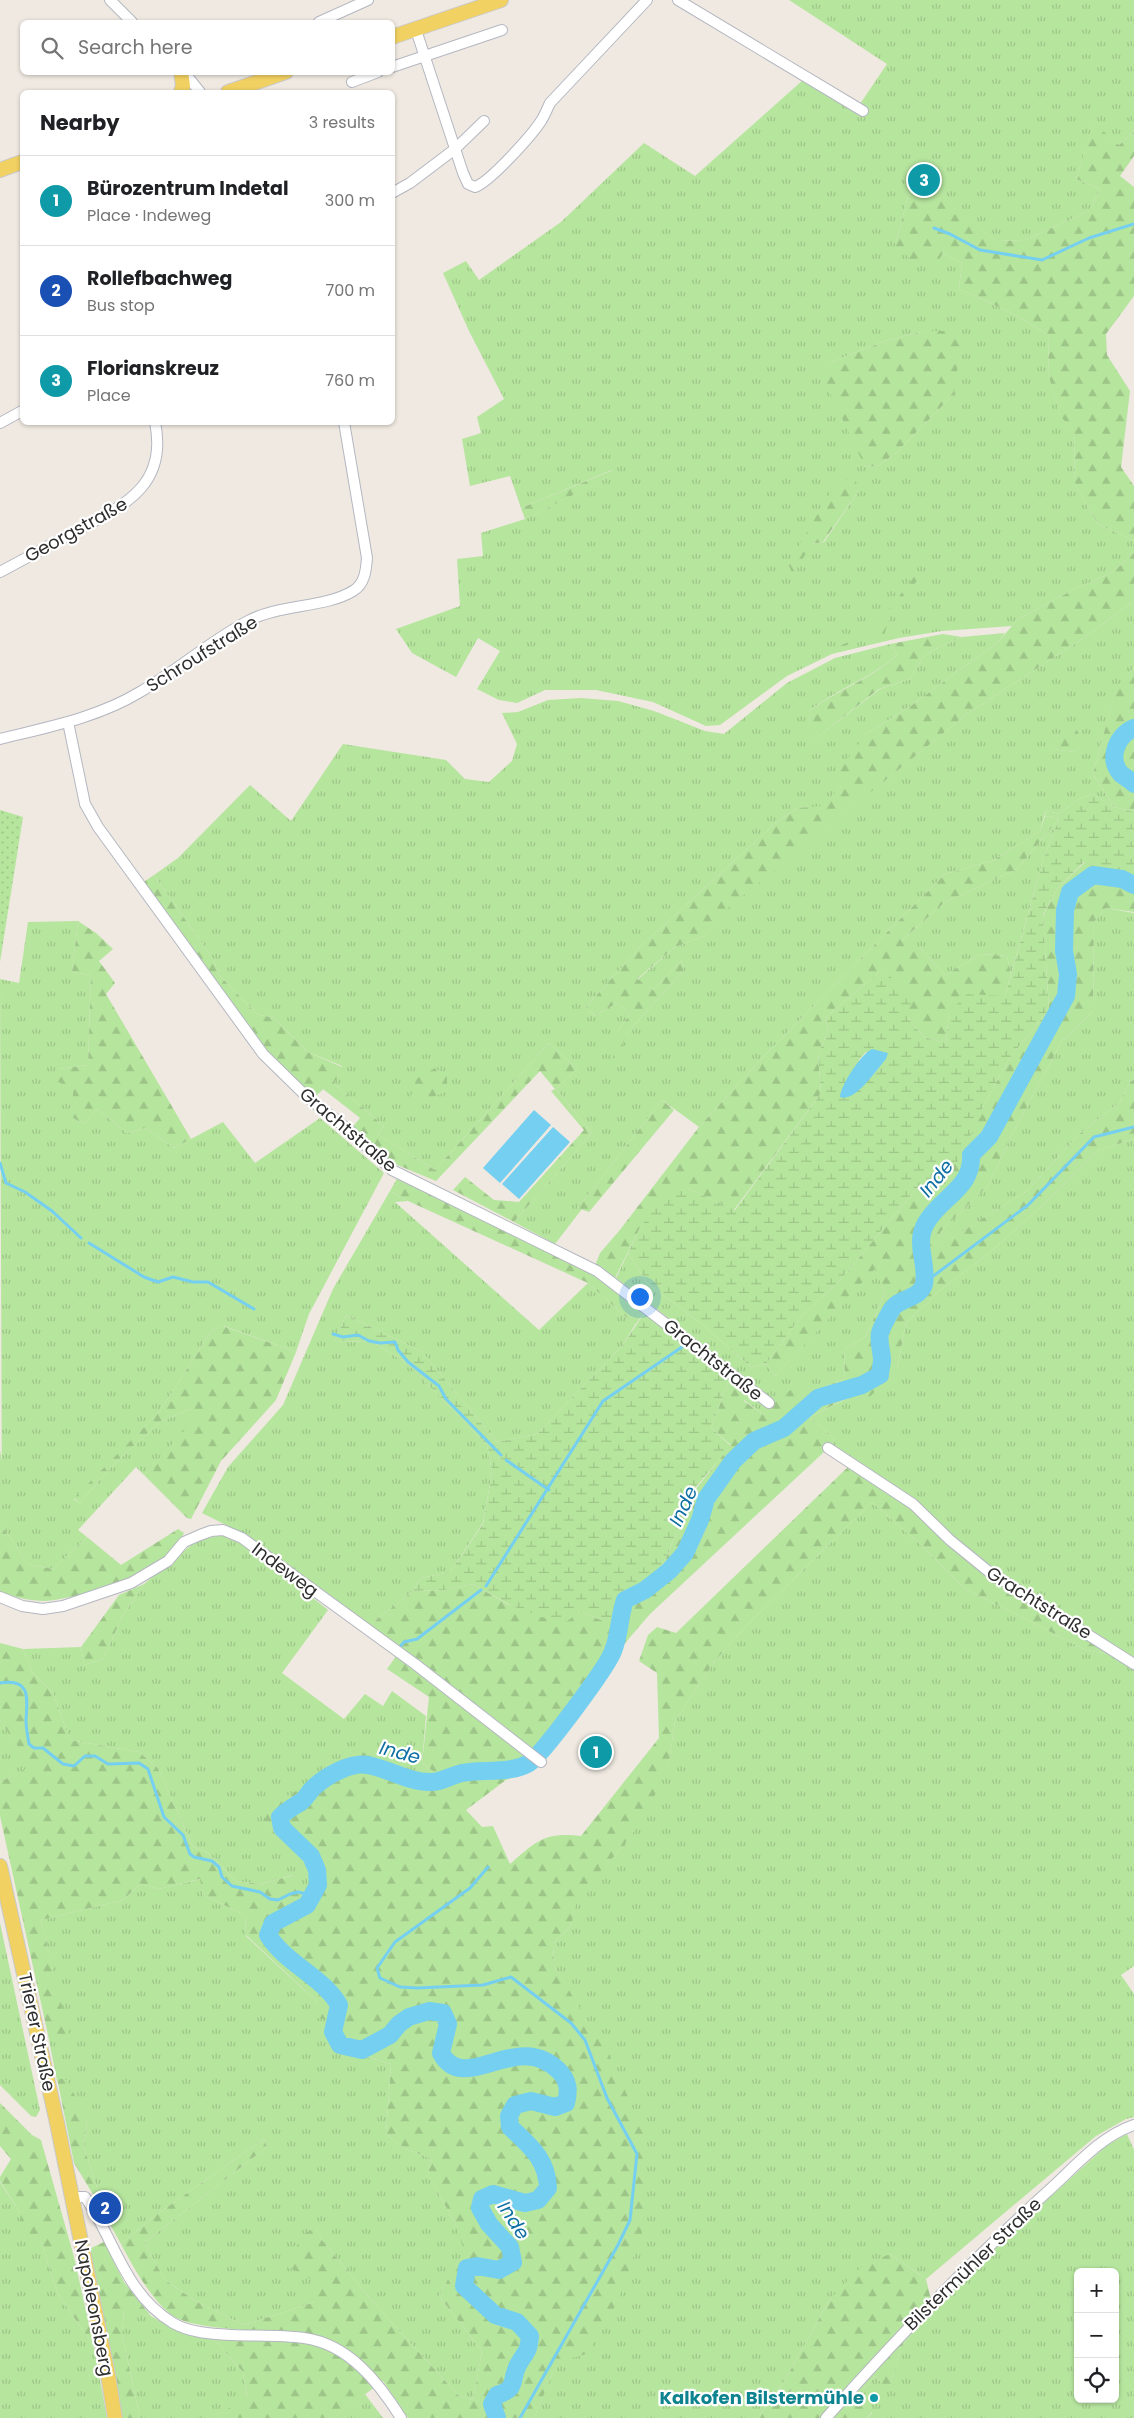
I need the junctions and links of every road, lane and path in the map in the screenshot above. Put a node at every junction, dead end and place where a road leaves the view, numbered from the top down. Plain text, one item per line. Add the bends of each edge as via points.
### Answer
1 (110, 0) edge
2 (368, 0) edge
3 (501, 0) edge
4 (647, 0) edge
5 (678, 0) edge
6 (130, 20) edge
7 (323, 20) edge
8 (416, 30) junction
9 (502, 30) dead end
10 (395, 36) edge
11 (424, 57) junction
12 (395, 66) edge
13 (183, 75) edge
14 (186, 75) edge
15 (277, 75) edge
16 (370, 75) edge
17 (352, 82) dead end
18 (182, 90) edge
19 (198, 90) edge
20 (234, 90) edge
21 (863, 111) dead end
22 (484, 121) dead end
23 (455, 149) junction
24 (20, 163) edge
25 (0, 170) edge
26 (395, 191) edge
27 (20, 413) edge
28 (0, 423) edge
29 (155, 425) edge
30 (345, 425) edge
31 (0, 572) edge
32 (68, 722) junction
33 (0, 739) edge
34 (768, 1403) dead end
35 (828, 1448) dead end
36 (0, 1597) edge
37 (1134, 1664) edge
38 (541, 1762) dead end
39 (0, 1866) edge
40 (1134, 2125) edge
41 (71, 2197) junction
42 (114, 2418) edge
43 (401, 2418) edge
44 (826, 2418) edge

1 - 6 street
2 - 7 street
3 - 8 main road
4 - 23 street via 550,103 541,121 483,184 475,187 468,184
5 - 21 street
8 - 10 main road
8 - 11 street
9 - 11 street
11 - 12 street
11 - 23 street
13 - 18 main road
14 - 19 street
15 - 20 main road
16 - 17 street
22 - 23 street
23 - 26 street via 410,184
24 - 25 main road
27 - 28 street
29 - 31 street, Georgstraße via 154,467 134,497
30 - 32 street, Schroufstraße via 367,558 360,586 338,598 298,605 248,621 140,692 106,710
32 - 33 street, Schroufstraße
32 - 34 street, Grachtstraße via 85,804 98,828 263,1054 290,1081 392,1170 597,1271
35 - 37 street, Grachtstraße via 914,1504 950,1540 988,1571
36 - 38 street, Indeweg via 22,1606 43,1609 63,1606 131,1583 168,1561 184,1542 211,1530 224,1530 242,1538 416,1664
39 - 41 main road, Trierer Straße
40 - 44 street, Bilstermühler Straße via 1104,2140 991,2243 893,2342
41 - 42 main road, Napoleonsberg via 108,2374
41 - 43 street via 85,2197 96,2212 126,2273 148,2304 174,2324 208,2334 306,2338 338,2350 363,2368 382,2388

